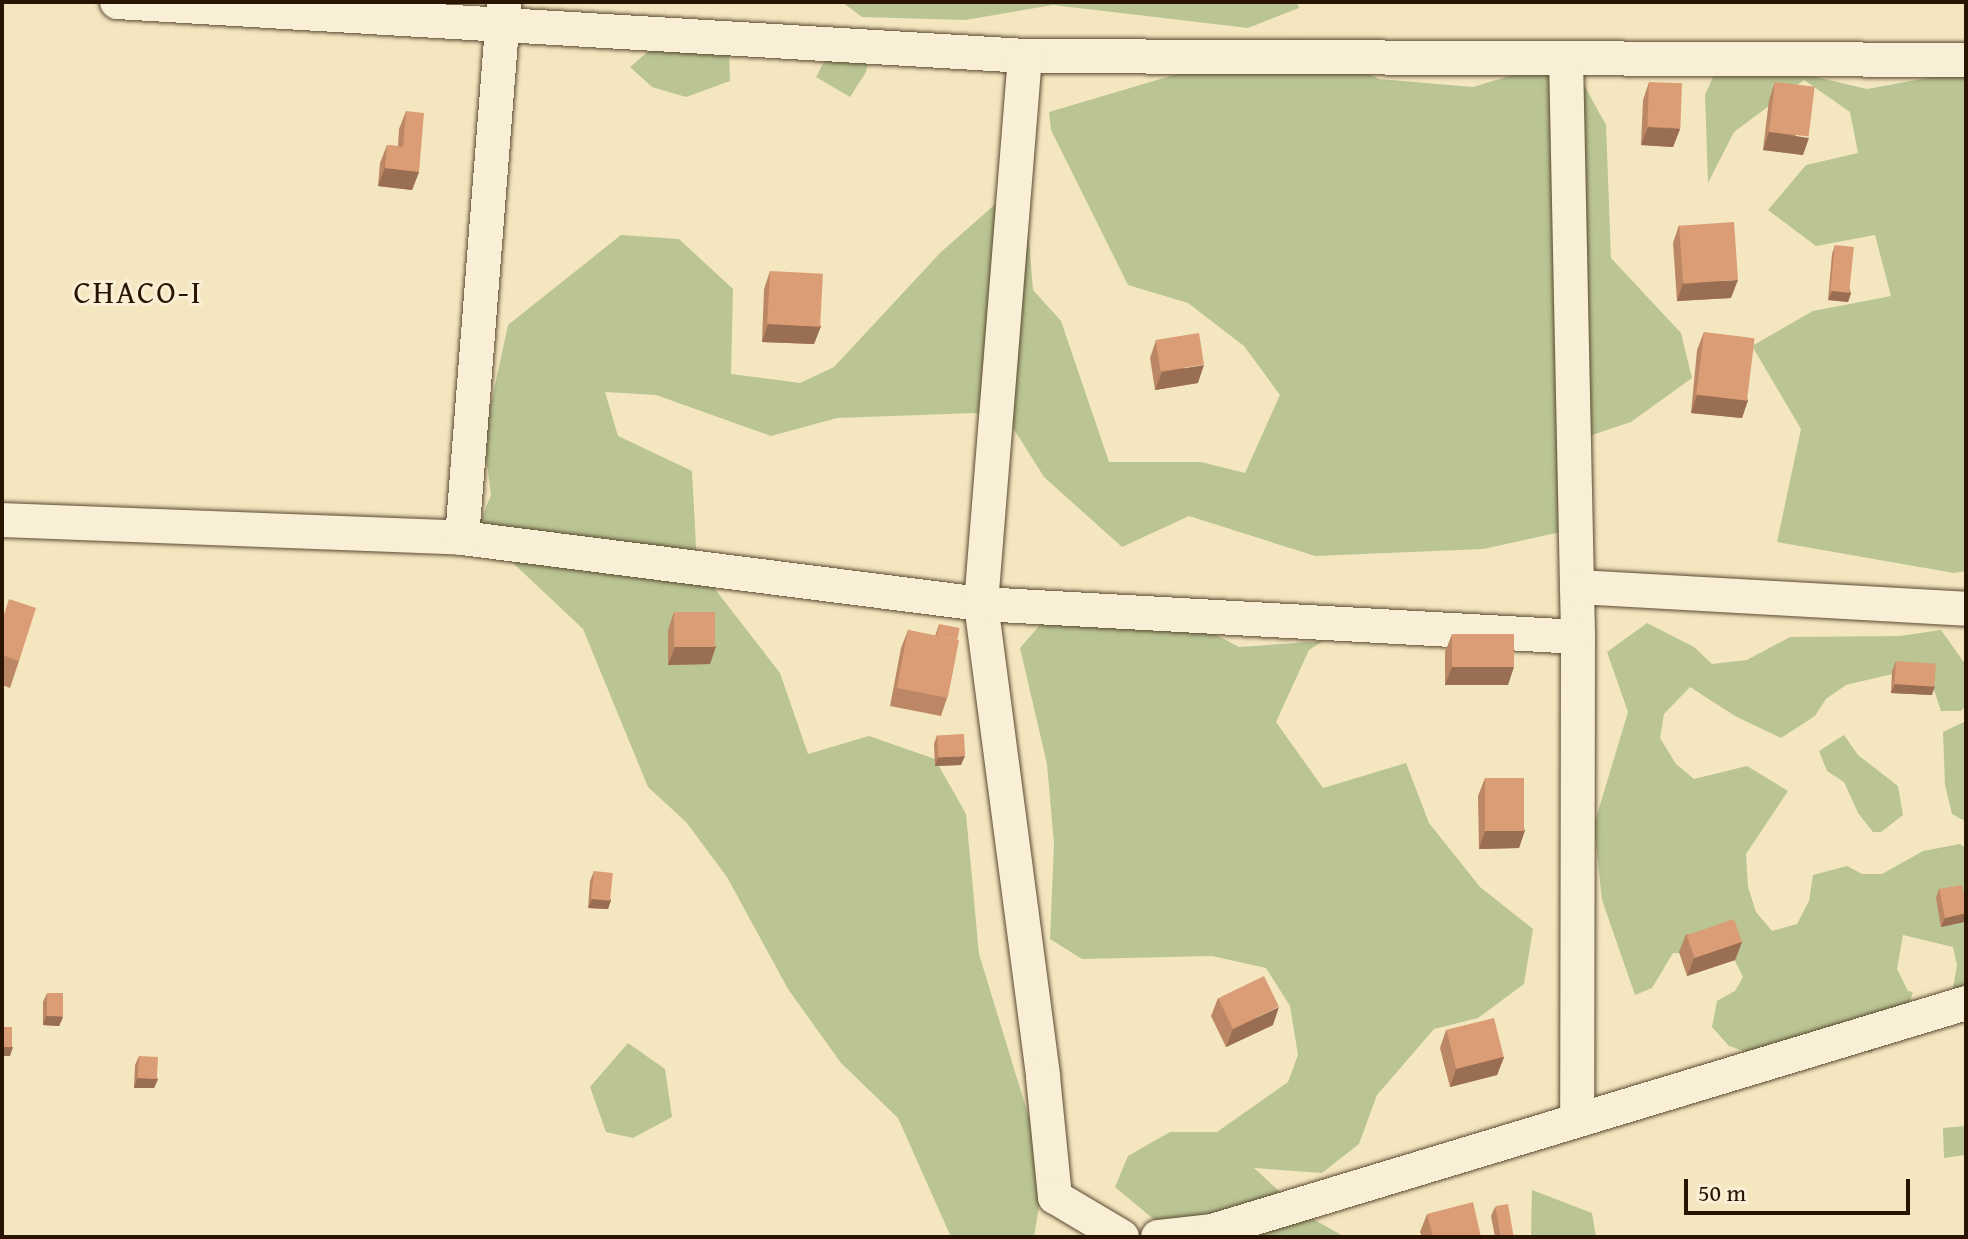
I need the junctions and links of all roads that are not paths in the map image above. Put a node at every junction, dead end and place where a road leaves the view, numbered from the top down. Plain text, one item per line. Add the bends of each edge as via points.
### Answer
1 (117, 2) edge
2 (504, 13) edge
3 (1025, 56) junction
4 (1566, 58) junction
5 (1966, 60) edge
6 (2, 520) edge
7 (462, 538) junction
8 (1577, 587) junction
9 (981, 604) junction
10 (1966, 609) edge
11 (1578, 637) junction
12 (1966, 1003) edge
13 (1577, 1119) junction
14 (1122, 1237) edge
15 (1158, 1237) edge

1 - 2 street
2 - 3 street
2 - 7 street
3 - 4 street
3 - 9 street
4 - 5 street
4 - 8 street
6 - 7 street
7 - 9 street
8 - 10 street
8 - 11 street
9 - 11 street
9 - 14 street via 1055,1197
11 - 13 street
12 - 13 street
13 - 15 street via 1212,1231

